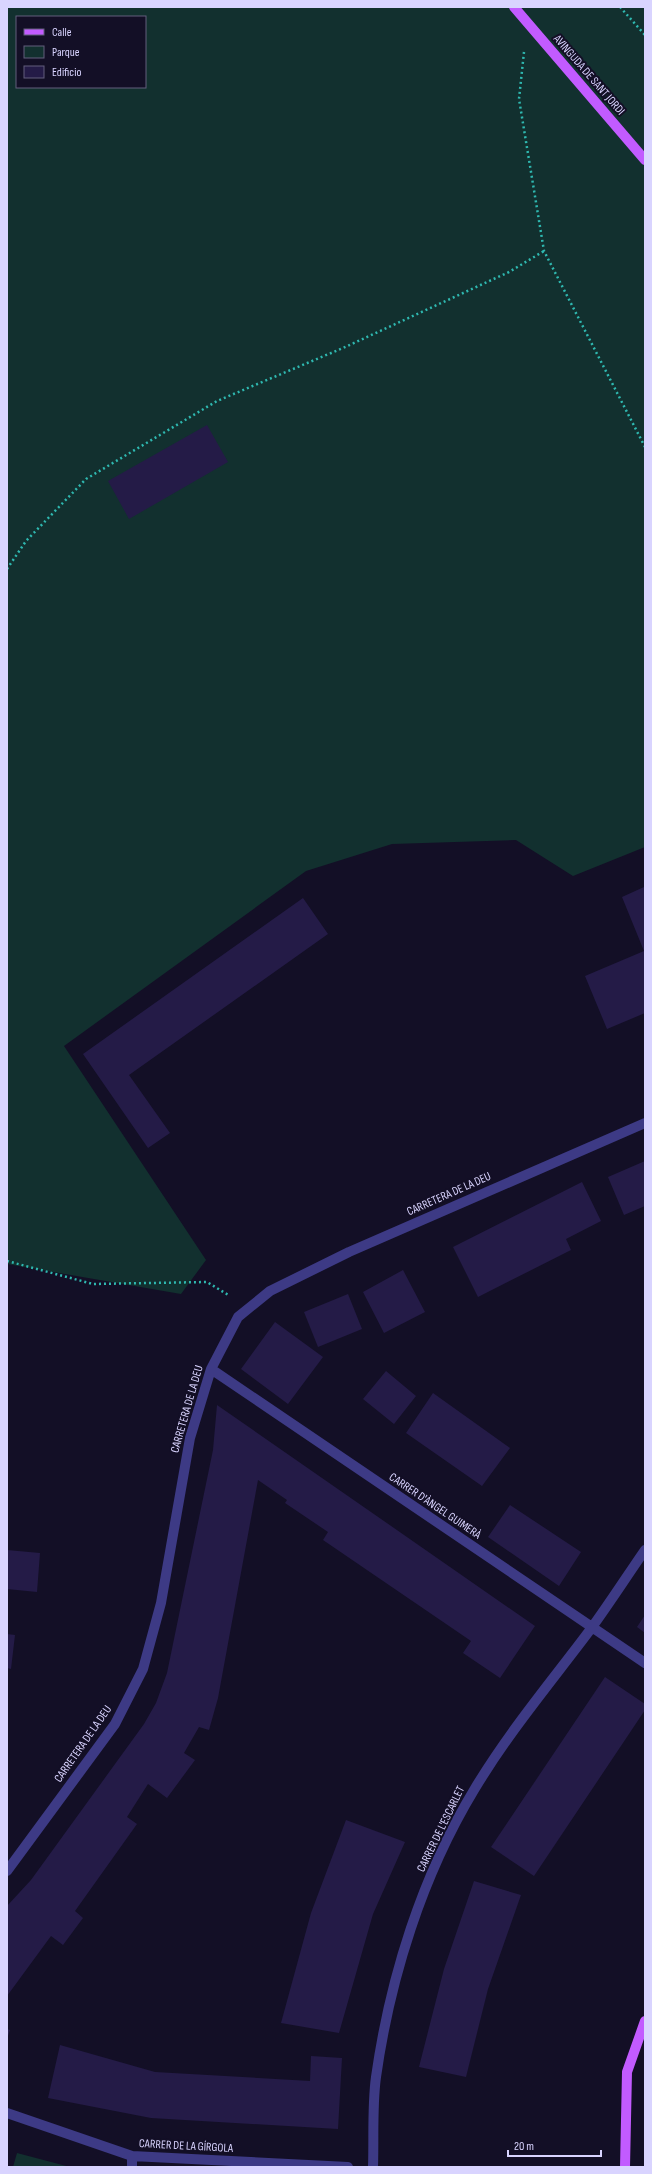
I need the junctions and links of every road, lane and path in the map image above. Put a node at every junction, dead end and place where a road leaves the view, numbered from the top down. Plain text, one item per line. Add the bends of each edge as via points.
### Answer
1 (514, 7) edge
2 (620, 7) edge
3 (527, 22) junction
4 (645, 35) edge
5 (645, 160) edge
6 (544, 251) junction
7 (645, 447) edge
8 (7, 569) edge
9 (645, 1123) edge
10 (7, 1261) edge
11 (250, 1307) junction
12 (210, 1368) junction
13 (645, 1550) edge
14 (591, 1628) junction
15 (645, 1664) edge
16 (7, 1871) edge
17 (645, 2021) edge
18 (7, 2112) edge
19 (132, 2156) junction
20 (132, 2167) edge
21 (348, 2167) edge
22 (373, 2167) edge
23 (625, 2167) edge

1 - 3 main road, AVINGUDA DE SANT JORDI
2 - 4 path
3 - 5 main road, AVINGUDA DE SANT JORDI
3 - 6 path via 519,99
6 - 7 path
6 - 8 path via 509,272 217,402 86,479 26,541
9 - 11 street, CARRETERA DE LA DEU via 349,1252 270,1291
10 - 11 path via 93,1284 207,1282
11 - 12 street, CARRETERA DE LA DEU via 238,1317
12 - 14 street, CARRER D'ÀNGEL GUIMERÀ
12 - 16 street, CARRETERA DE LA DEU via 190,1438 161,1603 143,1669 115,1724
13 - 14 street, CARRER DE L'ESCARLET
14 - 15 street, CARRER D'ÀNGEL GUIMERÀ
14 - 22 street, CARRER DE L'ESCARLET via 474,1790 443,1849 418,1908 388,2012 375,2078
17 - 23 main road via 627,2072
18 - 19 street, CARRER DE LA GÍRGOLA
19 - 20 street
19 - 21 street, CARRER DE LA GÍRGOLA

